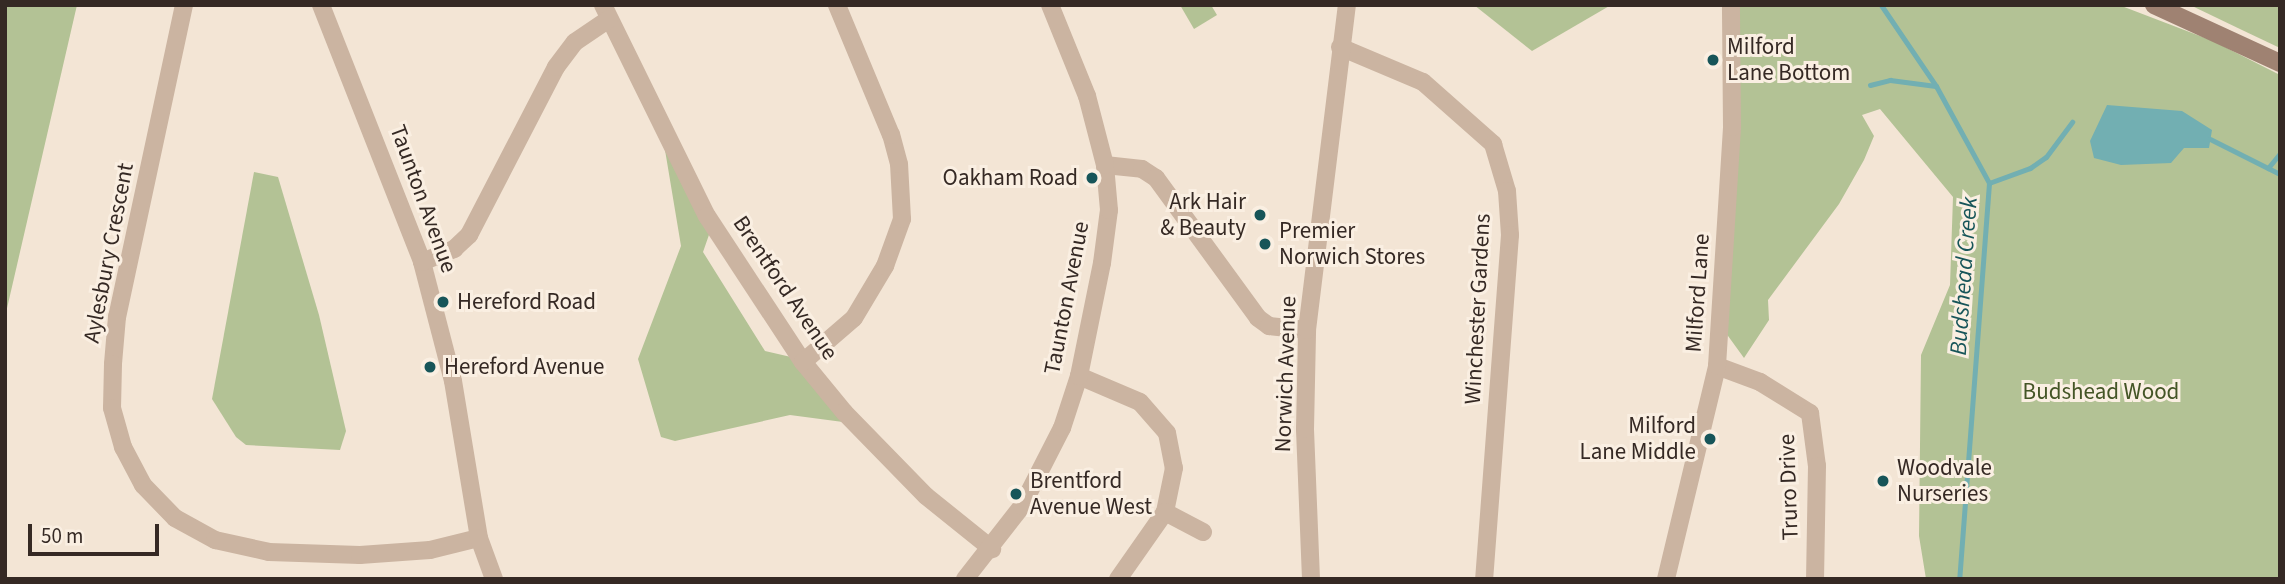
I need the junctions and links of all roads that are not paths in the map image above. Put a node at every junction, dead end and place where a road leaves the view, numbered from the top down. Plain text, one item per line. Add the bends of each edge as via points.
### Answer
1 (184, 5) edge
2 (321, 5) edge
3 (836, 5) edge
4 (1050, 5) edge
5 (1347, 5) edge
6 (1731, 5) edge
7 (2154, 5) edge
8 (606, 12) edge
9 (1340, 47) junction
10 (2280, 63) edge
11 (1105, 165) junction
12 (422, 262) junction
13 (1307, 330) junction
14 (803, 362) junction
15 (1717, 366) junction
16 (1079, 376) junction
17 (1165, 512) junction
18 (1203, 532) dead end
19 (479, 538) junction
20 (992, 549) junction
21 (494, 579) edge
22 (965, 579) edge
23 (1118, 579) edge
24 (1311, 579) edge
25 (1484, 579) edge
26 (1666, 579) edge
27 (1815, 579) edge

1 - 19 street, Aylesbury Crescent via 117,317 112,408 143,485 175,518 215,540 269,552 360,555 430,550
2 - 12 street, Taunton Avenue
3 - 14 street via 891,135 899,163 902,219 885,266 854,318
4 - 11 street, Taunton Avenue via 1087,96
5 - 9 street, Norwich Avenue
6 - 15 street, Milford Lane via 1732,127
7 - 10 street
8 - 12 street via 556,67 469,235 454,249
8 - 14 street, Brentford Avenue via 707,216
9 - 13 street, Norwich Avenue
9 - 25 street, Winchester Gardens via 1423,82 1493,144 1507,191 1510,235
11 - 13 street via 1142,169 1156,178 1258,318 1269,326
11 - 16 street, Taunton Avenue via 1109,209
12 - 19 street, Taunton Avenue via 453,380
13 - 24 street, Norwich Avenue via 1305,429
14 - 20 street, Brentford Avenue via 844,412 926,496
15 - 26 street, Milford Lane
15 - 27 street, Truro Drive via 1760,382 1810,413 1817,466
16 - 17 street via 1140,402 1167,433 1174,468
16 - 20 street, Taunton Avenue via 1051,451 1022,506
17 - 18 street
17 - 23 street
19 - 21 street, Taunton Avenue
20 - 22 street, Taunton Avenue

